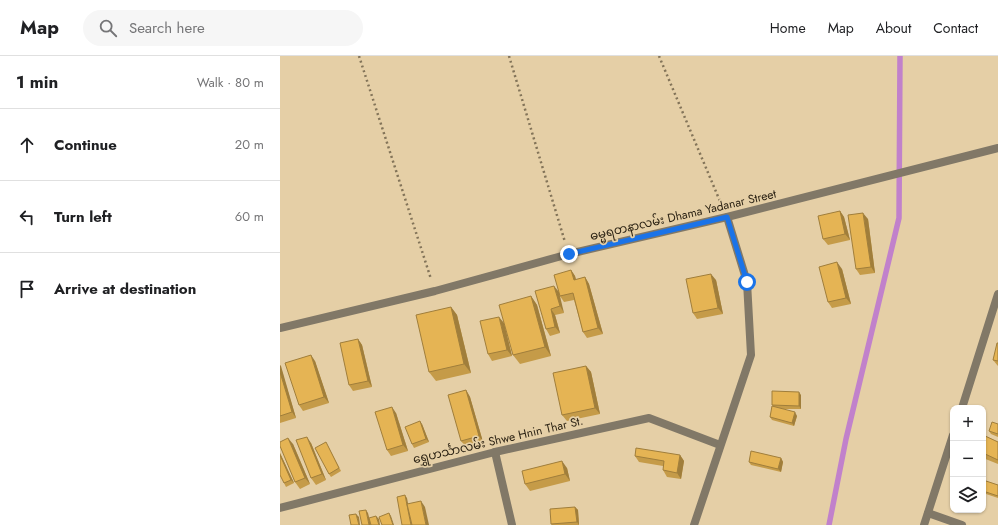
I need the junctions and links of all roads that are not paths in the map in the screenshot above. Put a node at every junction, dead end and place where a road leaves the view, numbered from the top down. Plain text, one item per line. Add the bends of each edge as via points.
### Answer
1 (998, 148) edge
2 (727, 217) junction
3 (998, 294) edge
4 (280, 328) edge
5 (963, 405) edge
6 (951, 441) edge
7 (720, 445) junction
8 (495, 452) junction
9 (280, 508) edge
10 (928, 512) junction
11 (512, 525) edge
12 (694, 525) edge
13 (924, 525) edge
14 (962, 525) edge

1 - 2 street, ဓမ္မရတနာလမ်း Dhama Yadanar Street
2 - 4 street, ဓမ္မရတနာလမ်း Dhama Yadanar Street via 569,254 435,291
2 - 7 street via 747,282 751,355
3 - 5 street
6 - 10 street
7 - 8 street, ရွှေဟင်္သာလမ်း Shwe Hnin Thar St. via 649,418
7 - 12 street
8 - 9 street, ရွှေဟင်္သာလမ်း Shwe Hnin Thar St.
8 - 11 street
10 - 13 street
10 - 14 street

